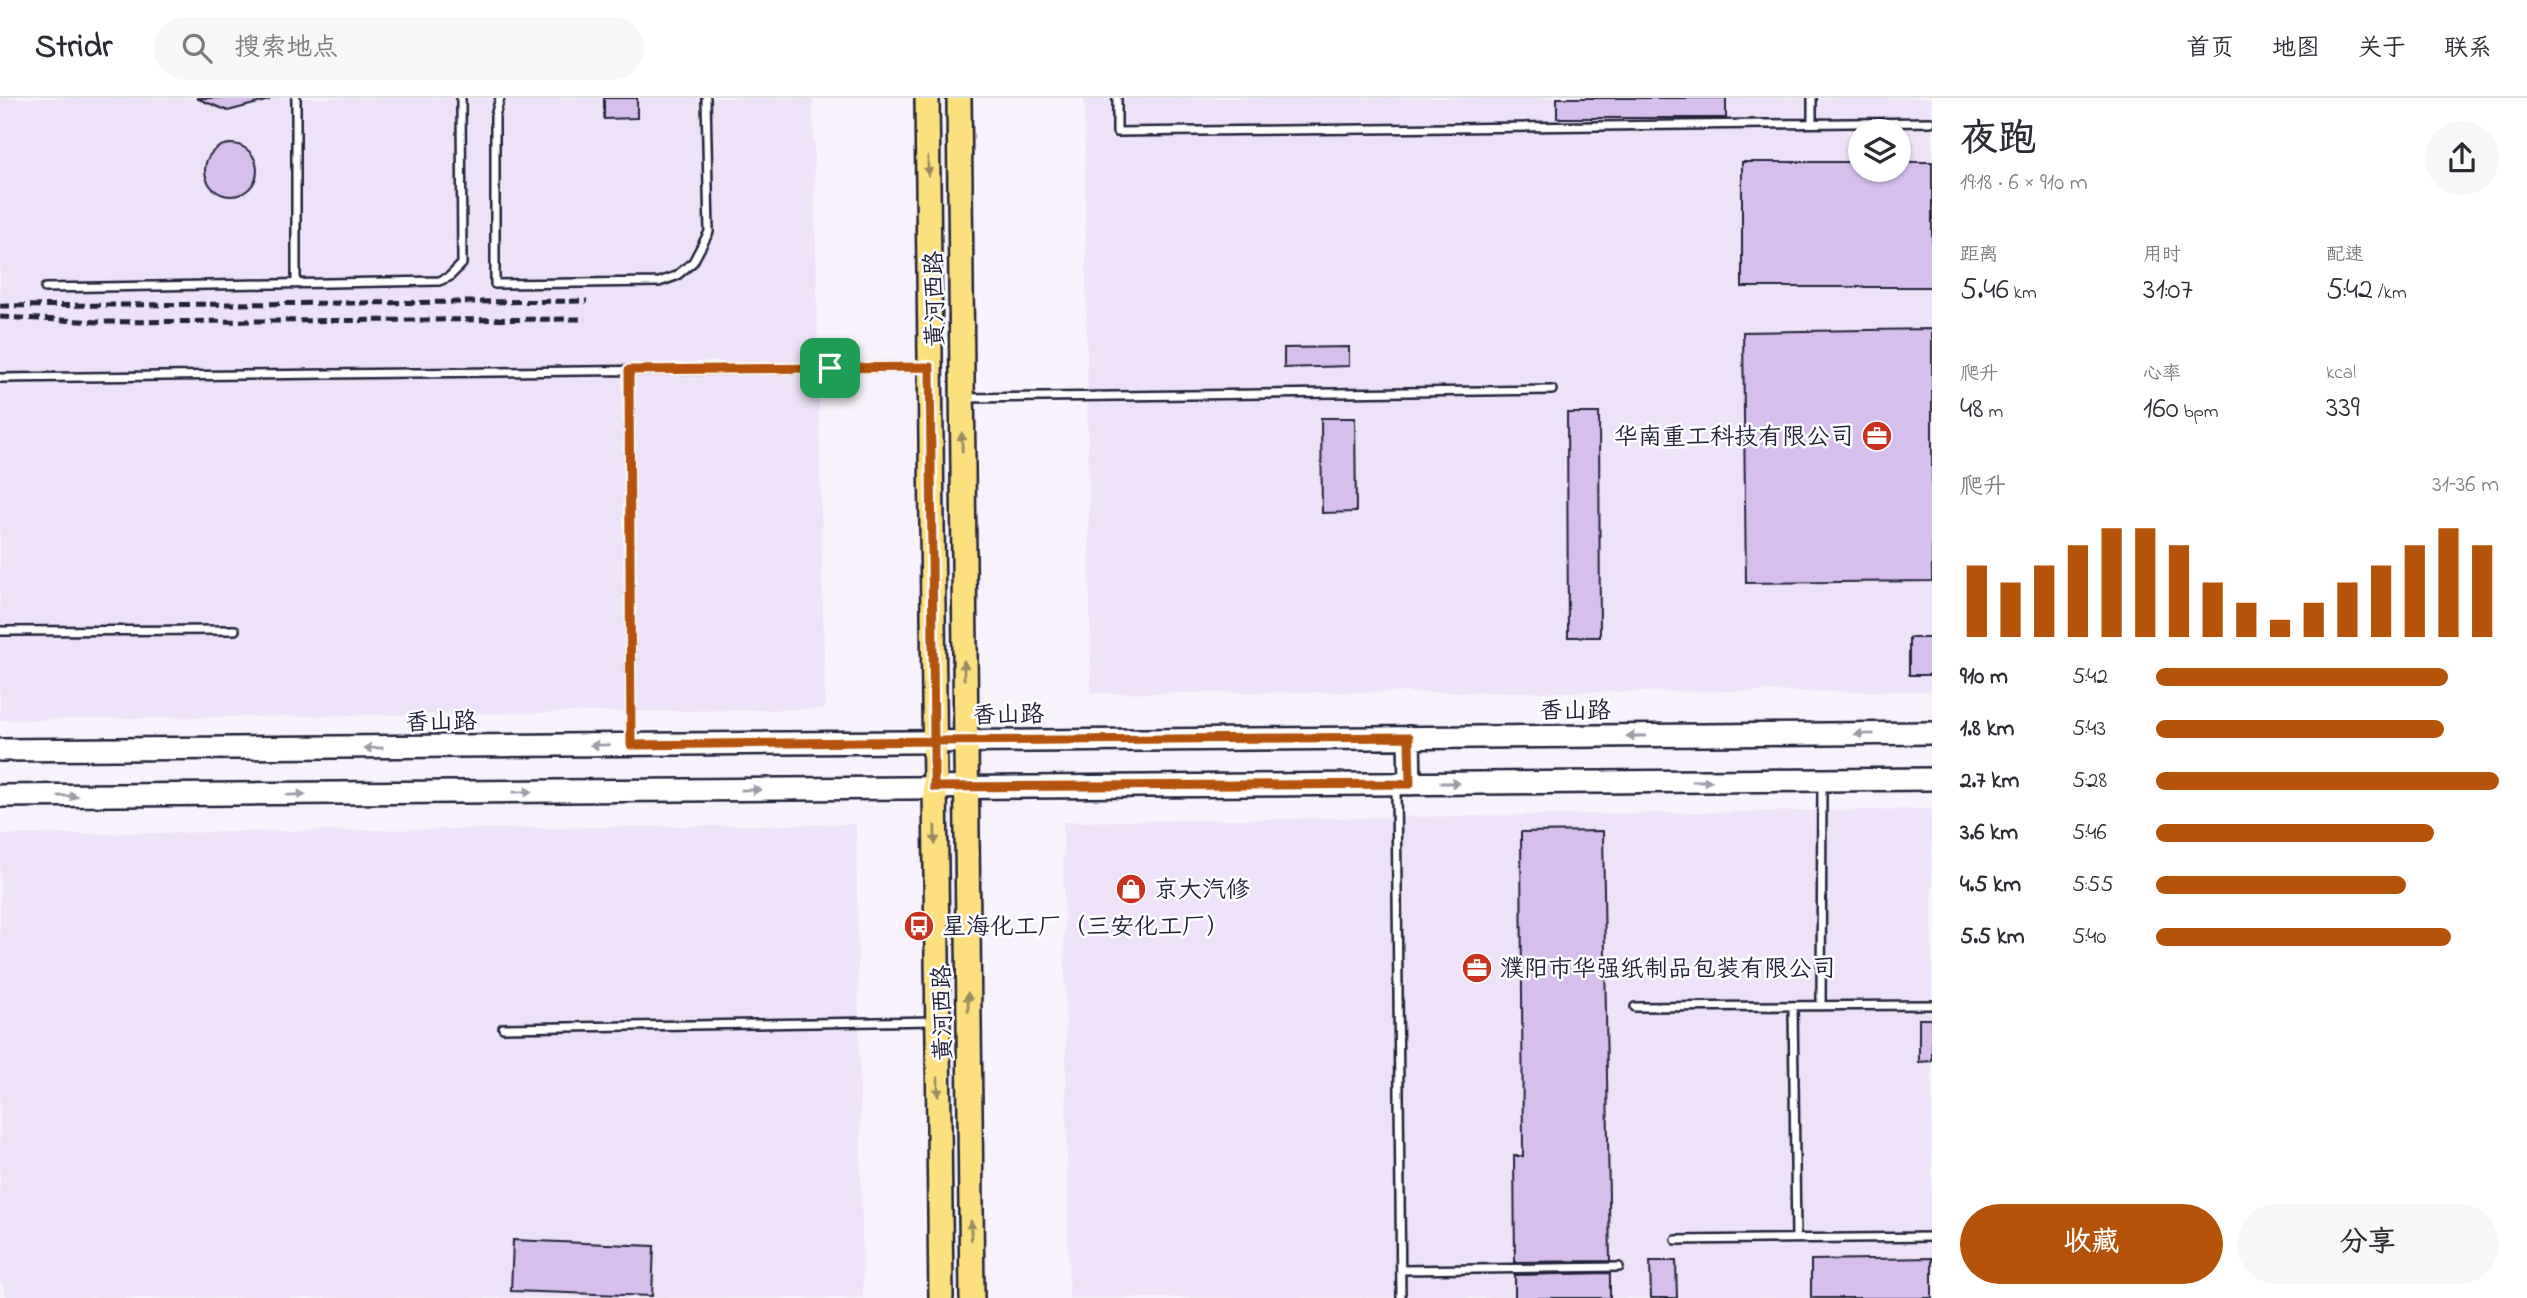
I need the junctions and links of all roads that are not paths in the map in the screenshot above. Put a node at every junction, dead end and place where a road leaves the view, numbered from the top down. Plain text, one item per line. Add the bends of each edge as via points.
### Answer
1 (296, 98) edge
2 (461, 98) edge
3 (500, 98) edge
4 (706, 98) edge
5 (927, 98) edge
6 (959, 98) edge
7 (1117, 98) edge
8 (1812, 98) edge
9 (1931, 122) edge
10 (1812, 123) junction
11 (296, 284) junction
12 (46, 288) dead end
13 (930, 367) junction
14 (629, 370) junction
15 (0, 378) edge
16 (1552, 390) dead end
17 (962, 398) junction
18 (235, 630) dead end
19 (0, 631) edge
20 (1932, 733) edge
21 (1409, 737) junction
22 (934, 741) junction
23 (965, 741) junction
24 (631, 745) junction
25 (0, 750) edge
26 (1932, 779) edge
27 (1822, 780) junction
28 (1403, 784) junction
29 (934, 787) junction
30 (965, 787) junction
31 (0, 796) edge
32 (1932, 1005) edge
33 (1793, 1006) junction
34 (1821, 1006) junction
35 (1635, 1007) dead end
36 (937, 1021) junction
37 (503, 1028) dead end
38 (1932, 1237) edge
39 (1796, 1238) junction
40 (1676, 1240) dead end
41 (1619, 1267) dead end
42 (1401, 1270) junction
43 (941, 1298) edge
44 (972, 1298) edge
45 (1401, 1298) edge

1 - 11 lane
2 - 11 lane via 463,264 439,281
3 - 4 lane via 495,116 495,284 659,282 693,262 709,232
5 -> 13 main road, 黄河西路
6 - 17 main road, 黄河西路
7 - 10 lane via 1117,131
8 - 10 lane
9 - 10 lane
11 - 12 lane
13 - 14 lane
13 - 22 main road, 黄河西路
14 - 15 lane
14 - 24 lane
16 - 17 lane
23 -> 17 main road, 黄河西路
18 - 19 lane
20 -> 21 street, 香山路
21 - 23 street, 香山路
21 - 28 street
22 - 23 street, 香山路
22 - 24 street, 香山路
22 - 29 main road, 黄河西路
23 - 30 main road, 黄河西路
24 -> 25 street, 香山路
26 - 27 street
28 -> 27 street
27 - 34 lane
28 - 30 street
28 - 42 lane
29 - 30 street
31 -> 29 street
29 -> 36 main road, 黄河西路
44 -> 30 main road, 黄河西路
32 - 34 lane
33 - 34 lane
33 - 35 lane
33 - 39 lane
36 - 37 lane
36 -> 43 main road, 黄河西路
38 - 39 lane
39 - 40 lane
41 - 42 lane
42 - 45 lane

